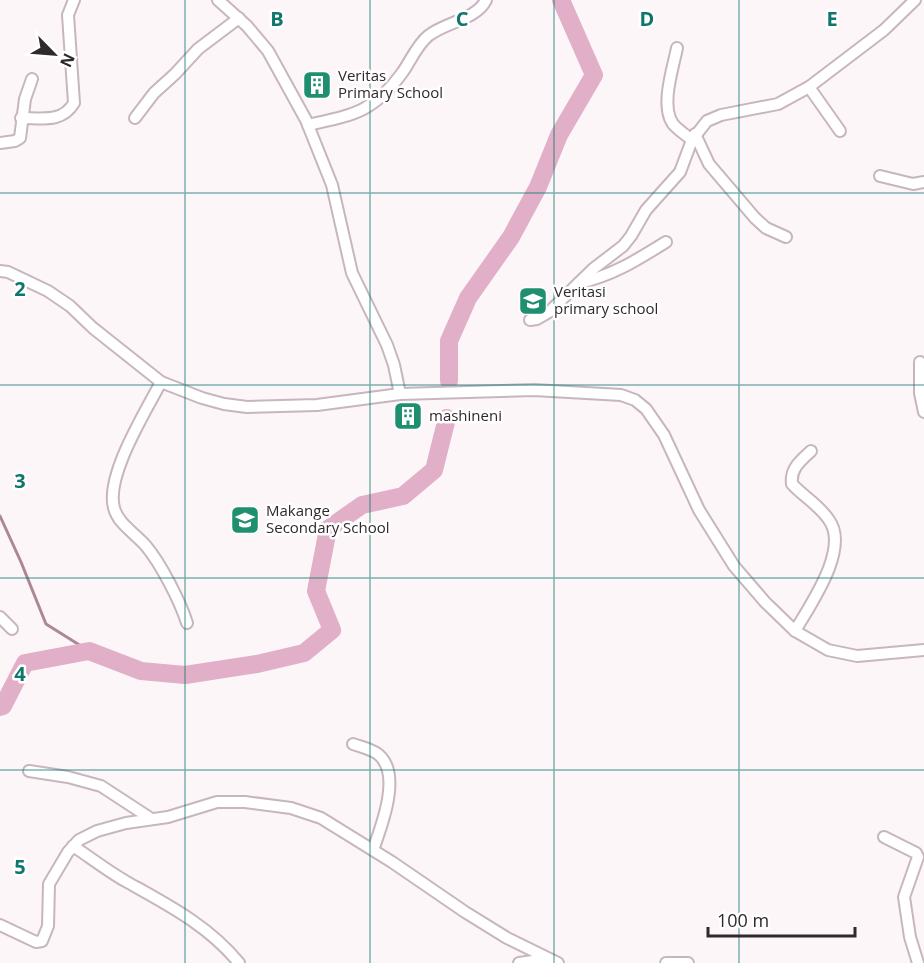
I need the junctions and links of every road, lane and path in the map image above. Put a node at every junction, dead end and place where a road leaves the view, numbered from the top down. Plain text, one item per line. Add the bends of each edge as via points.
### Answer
1 (74, 0) edge
2 (218, 0) edge
3 (486, 0) edge
4 (915, 0) edge
5 (239, 18) junction
6 (676, 48) dead end
7 (32, 79) dead end
8 (809, 87) junction
9 (21, 118) junction
10 (135, 118) dead end
11 (308, 125) junction
12 (840, 131) dead end
13 (693, 137) junction
14 (0, 144) edge
15 (880, 176) dead end
16 (924, 182) edge
17 (786, 237) dead end
18 (666, 242) dead end
19 (0, 271) edge
20 (578, 283) junction
21 (530, 320) dead end
22 (920, 362) dead end
23 (161, 382) junction
24 (400, 394) junction
25 (924, 412) edge
26 (811, 451) dead end
27 (0, 617) edge
28 (187, 623) dead end
29 (12, 629) dead end
30 (795, 631) junction
31 (924, 650) edge
32 (352, 744) dead end
33 (29, 771) dead end
34 (150, 818) junction
35 (884, 837) dead end
36 (74, 846) junction
37 (373, 850) junction
38 (0, 925) edge
39 (553, 961) edge
40 (239, 963) edge
41 (519, 963) edge
42 (666, 963) edge
43 (688, 963) edge
44 (918, 963) edge

1 - 9 street via 68,15 74,103 60,117
2 - 5 street
3 - 11 street via 479,10 425,38 402,73 368,107 356,114
4 - 8 street via 884,30
5 - 10 street via 198,49
5 - 11 street via 268,51
6 - 13 street via 669,114 672,123
7 - 9 street
8 - 12 street
8 - 13 street via 778,104 706,121
9 - 14 street via 20,138
11 - 24 street via 332,185 352,273 387,345
13 - 17 street via 709,164 766,228
13 - 20 street via 680,172 646,210 631,236
15 - 16 street via 913,184
18 - 20 street via 621,270
19 - 23 street via 48,291 70,306
20 - 21 street via 549,312
22 - 25 street
23 - 24 street via 202,398 247,407 317,405
23 - 28 street via 116,474 112,499 114,511 147,547 164,575
24 - 30 street via 534,390 621,395 635,400 664,435 699,510 734,566
26 - 30 street via 795,467 792,484 829,520 836,543 826,575
27 - 29 street
30 - 31 street via 828,650 857,656
32 - 37 street via 378,754 388,772 385,815
33 - 34 street via 101,786
34 - 36 street via 97,831
34 - 37 street via 168,817 217,802 282,807 321,818
35 - 44 street via 918,857 904,897
36 - 38 street via 49,884 48,926 42,941 36,942
36 - 40 street via 216,937
37 - 39 street via 507,938
39 - 41 street
42 - 43 street

